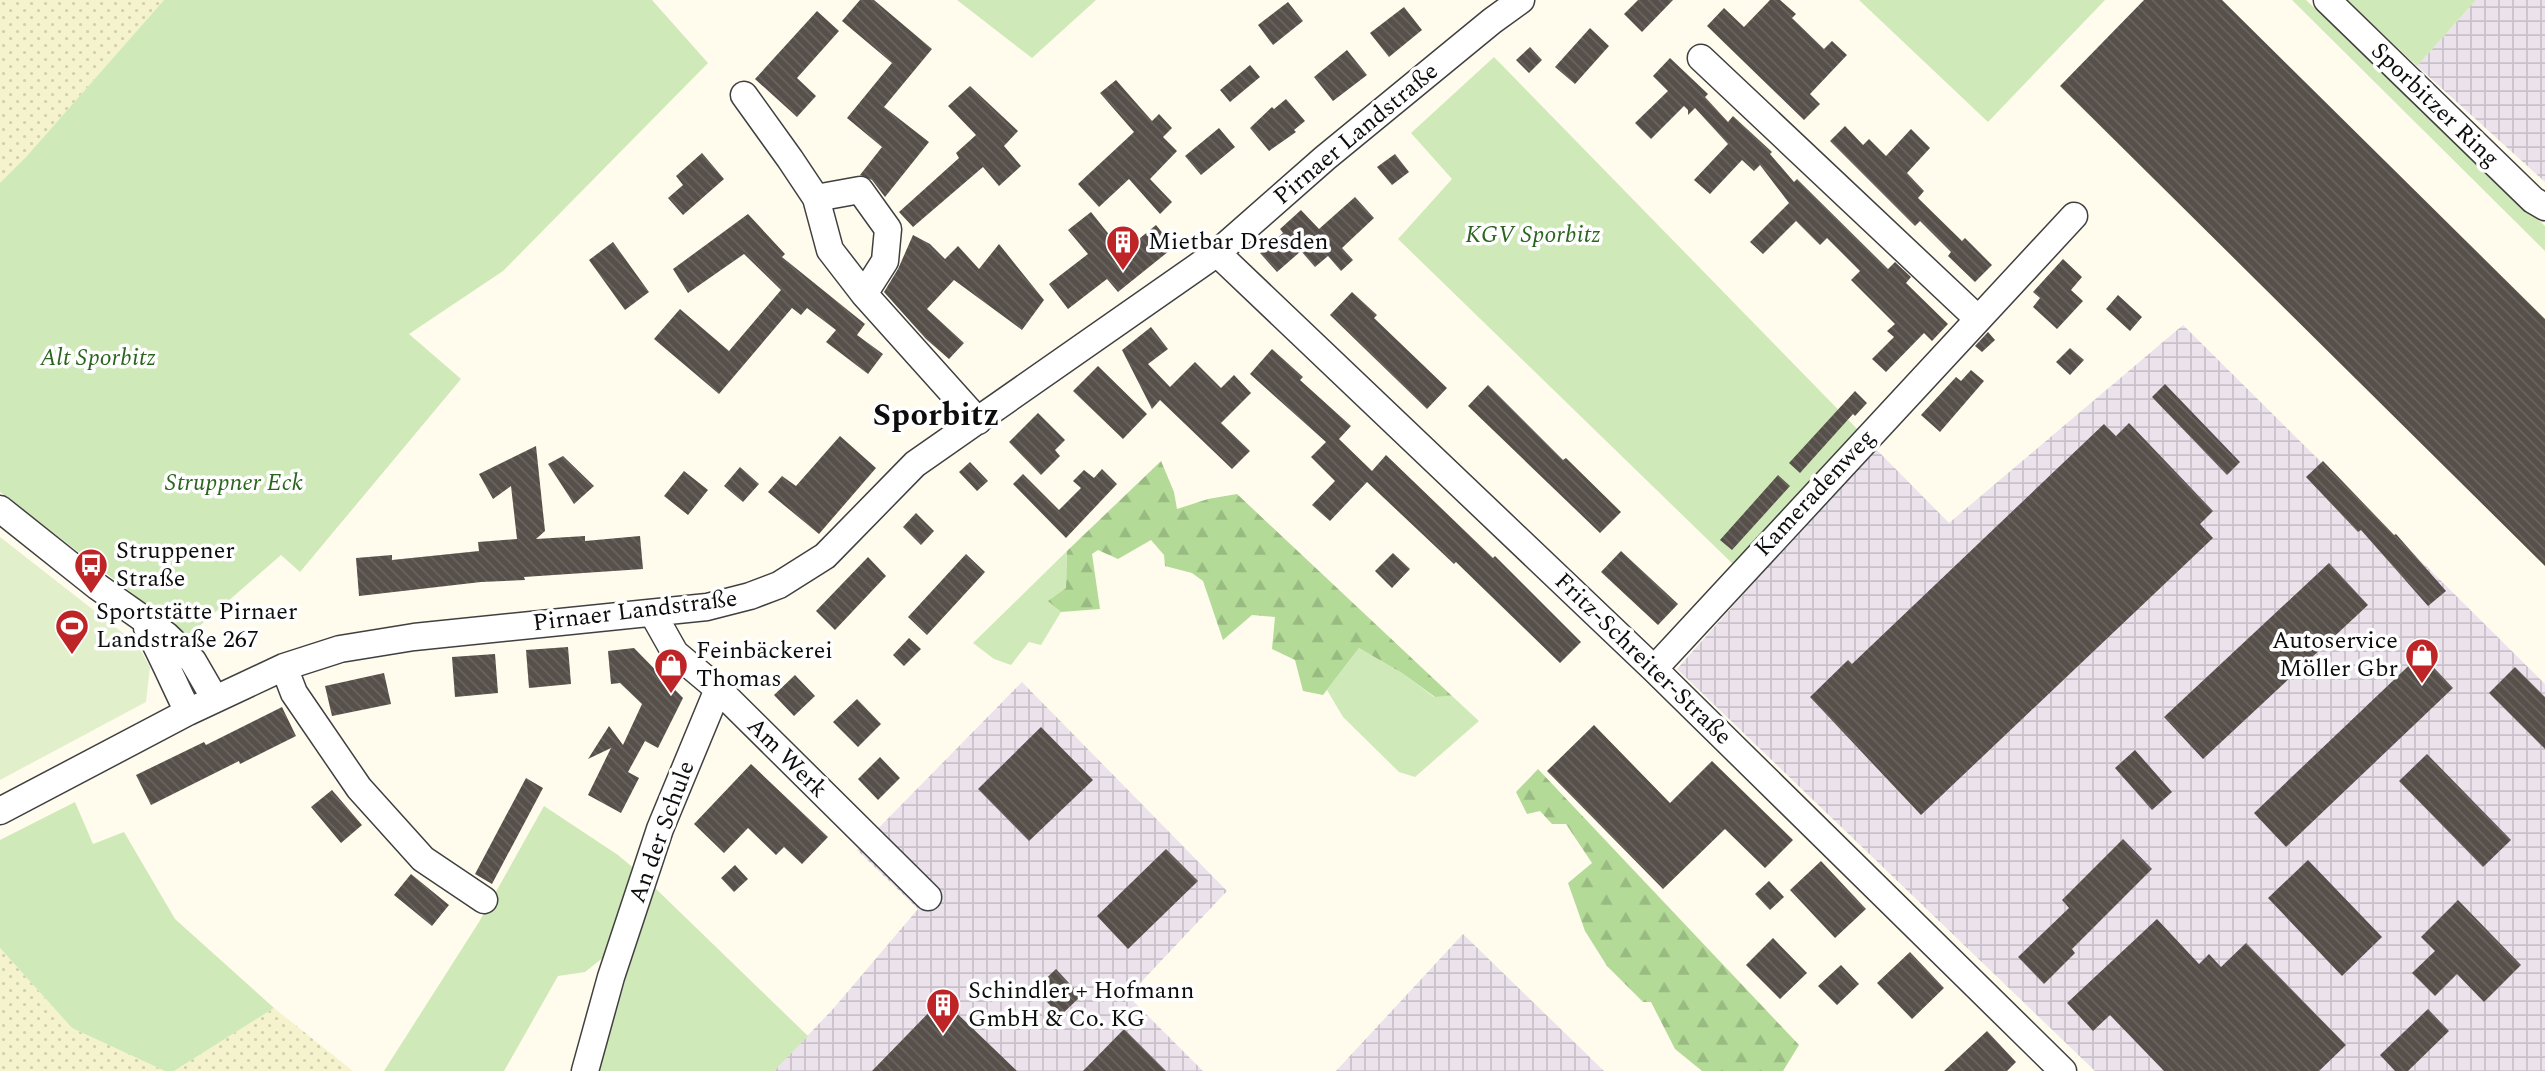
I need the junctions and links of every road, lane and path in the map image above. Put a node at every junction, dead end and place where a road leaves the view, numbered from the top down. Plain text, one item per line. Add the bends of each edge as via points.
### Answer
1 (1521, 0) edge
2 (2327, 0) edge
3 (1701, 58) dead end
4 (744, 95) dead end
5 (816, 198) junction
6 (2545, 207) edge
7 (2074, 216) dead end
8 (1217, 253) junction
9 (864, 294) junction
10 (1977, 318) junction
11 (978, 421) junction
12 (0, 509) edge
13 (653, 614) junction
14 (142, 620) junction
15 (284, 667) junction
16 (1654, 668) junction
17 (718, 689) junction
18 (215, 699) junction
19 (188, 712) junction
20 (0, 811) edge
21 (928, 897) dead end
22 (484, 900) dead end
23 (585, 1071) edge
24 (2063, 1071) edge

1 - 8 street, Pirnaer Landstraße via 1325,158
2 - 6 street, Sporbitzer Ring
3 - 10 street
4 - 5 street
5 - 9 street via 830,250
5 - 9 street via 860,190 888,229 885,261
7 - 10 street, Kameradenweg
8 - 11 street, Pirnaer Landstraße
8 - 16 street, Fritz-Schreiter-Straße
9 - 11 street
10 - 16 street, Kameradenweg
11 - 13 street, Pirnaer Landstraße via 915,464 825,556 779,585 707,607
12 - 14 street
13 - 15 street, Pirnaer Landstraße via 414,637 340,649
13 - 17 street, Am Werk via 675,653
14 - 18 street via 193,661
14 - 19 street
15 - 18 street, Pirnaer Landstraße
15 - 22 street via 294,693 359,788 423,859
16 - 24 street, Fritz-Schreiter-Straße
17 - 21 street, Am Werk
17 - 23 street, An der Schule via 660,829
18 - 19 street, Pirnaer Landstraße
19 - 20 street, Pirnaer Landstraße

